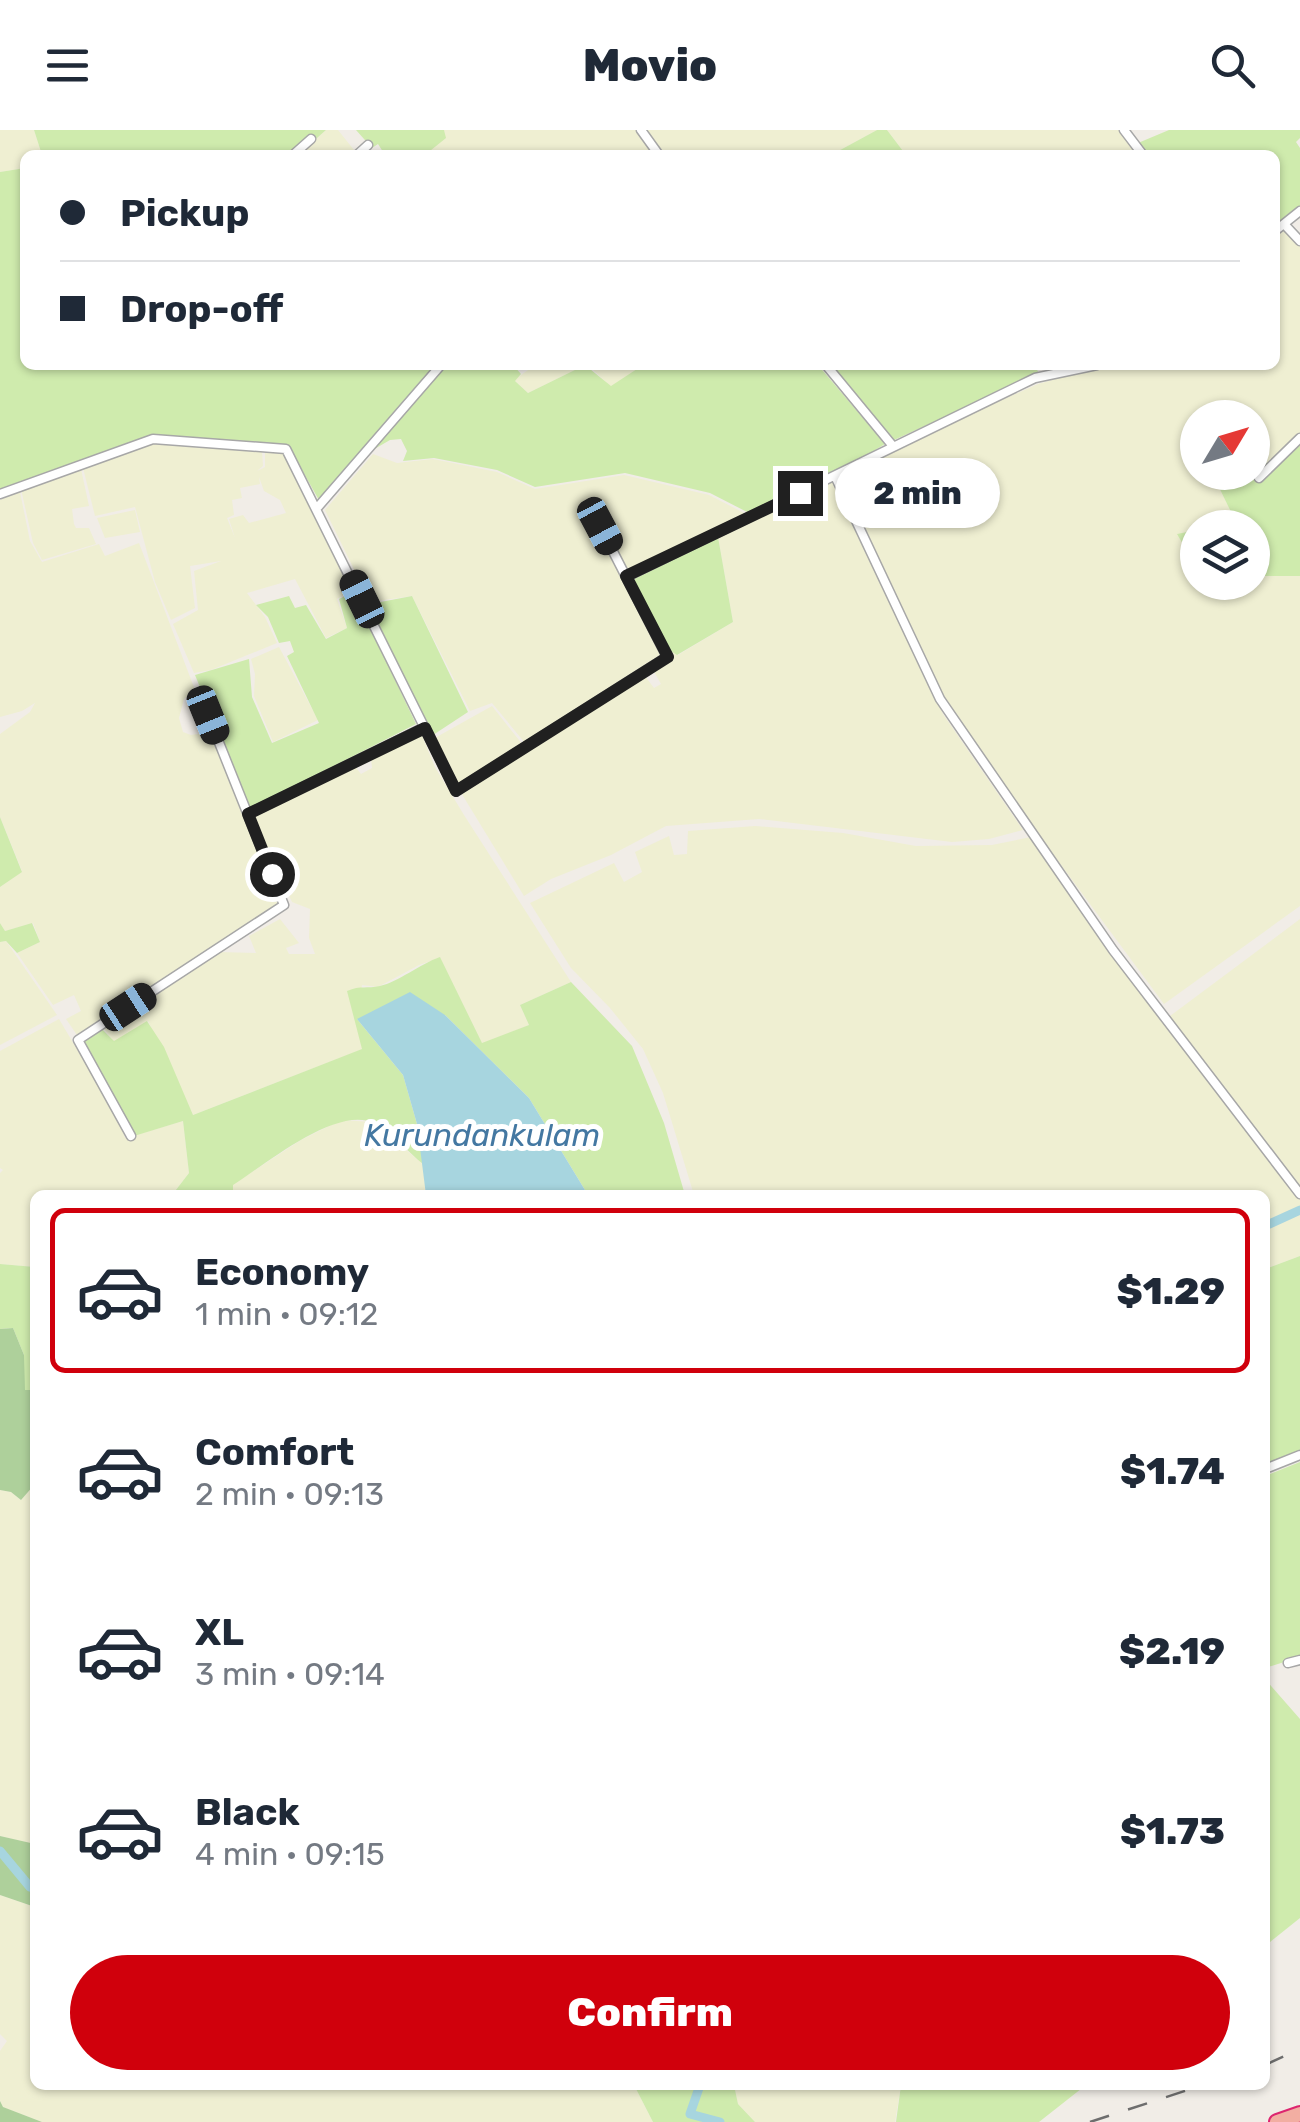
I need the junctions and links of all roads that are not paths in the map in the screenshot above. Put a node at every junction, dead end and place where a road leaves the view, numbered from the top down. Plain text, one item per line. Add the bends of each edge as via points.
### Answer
1 (1124, 130) edge
2 (311, 140) dead end
3 (368, 145) dead end
4 (299, 150) edge
5 (362, 150) edge
6 (1139, 150) edge
7 (1300, 212) edge
8 (1284, 224) junction
9 (1280, 227) edge
10 (1300, 242) edge
11 (437, 370) edge
12 (830, 370) edge
13 (1032, 370) edge
14 (1073, 370) edge
15 (1034, 378) junction
16 (1300, 438) edge
17 (892, 445) junction
18 (1270, 467) edge
19 (835, 476) junction
20 (0, 494) edge
21 (317, 508) junction
22 (600, 526) dead end
23 (626, 576) junction
24 (208, 715) dead end
25 (425, 728) junction
26 (248, 814) junction
27 (130, 1136) dead end
28 (1300, 1194) edge
29 (1300, 1455) edge
30 (1270, 1467) edge
31 (1300, 1660) edge
32 (1288, 1663) dead end

1 - 6 street
2 - 4 street
3 - 5 street
7 - 8 street
8 - 9 street
8 - 10 street
11 - 21 street
12 - 17 street
13 - 15 street
14 - 15 street
15 - 17 street
16 - 18 street
17 - 19 street
19 - 23 street
19 - 28 street via 940,699 1113,950
20 - 21 street via 153,439 286,449
21 - 25 street
22 - 23 street
23 - 25 street via 668,657 456,791
24 - 26 street
25 - 26 street
26 - 27 street via 284,905 78,1040
29 - 30 street
31 - 32 street

